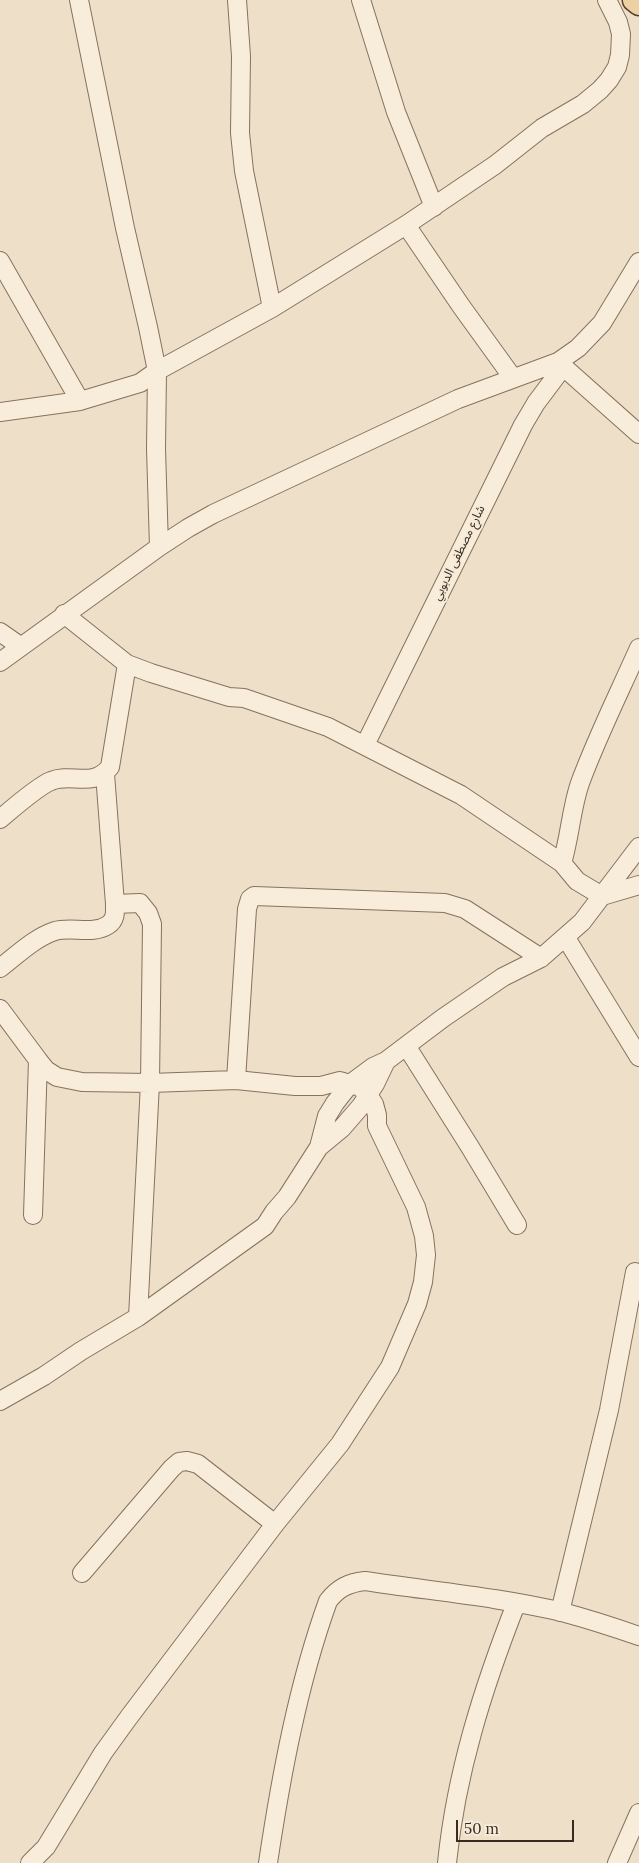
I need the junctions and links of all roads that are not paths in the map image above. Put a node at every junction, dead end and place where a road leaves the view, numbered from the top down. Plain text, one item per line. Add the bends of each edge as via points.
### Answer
1 (79, 0) edge
2 (237, 0) edge
3 (361, 0) edge
4 (607, 0) edge
5 (634, 0) edge
6 (639, 4) edge
7 (434, 207) junction
8 (406, 226) junction
9 (0, 261) edge
10 (639, 262) edge
11 (272, 308) junction
12 (561, 364) junction
13 (157, 371) junction
14 (513, 378) junction
15 (80, 401) junction
16 (0, 412) edge
17 (639, 434) edge
18 (159, 547) junction
19 (64, 614) junction
20 (0, 632) edge
21 (20, 646) junction
22 (639, 648) edge
23 (0, 662) edge
24 (127, 664) junction
25 (365, 745) junction
26 (105, 774) junction
27 (0, 819) edge
28 (639, 847) edge
29 (562, 862) junction
30 (639, 885) edge
31 (602, 896) junction
32 (114, 904) junction
33 (566, 938) junction
34 (541, 958) junction
35 (0, 968) edge
36 (0, 1009) edge
37 (407, 1047) junction
38 (639, 1057) edge
39 (38, 1060) junction
40 (386, 1061) junction
41 (236, 1080) junction
42 (150, 1082) junction
43 (350, 1084) junction
44 (321, 1086) junction
45 (368, 1095) junction
46 (335, 1102) junction
47 (352, 1117) junction
48 (377, 1126) junction
49 (319, 1147) junction
50 (32, 1215) dead end
51 (516, 1225) dead end
52 (635, 1272) dead end
53 (138, 1317) junction
54 (0, 1401) edge
55 (275, 1524) junction
56 (82, 1573) dead end
57 (516, 1604) junction
58 (560, 1612) junction
59 (639, 1636) edge
60 (639, 1813) edge
61 (30, 1863) edge
62 (268, 1863) edge
63 (447, 1863) edge
64 (617, 1863) edge

1 - 13 street
2 - 11 street via 244,171
3 - 7 street via 396,112
4 - 7 street via 618,22 622,44 617,67 609,80 583,104 542,128
5 - 6 main road
7 - 8 street
8 - 11 street
8 - 14 street
9 - 15 street
10 - 12 street via 602,323
11 - 13 street
12 - 14 street
12 - 17 street
12 - 25 street, شارع مصطفى الدبوبي via 523,425
13 - 15 street via 140,383
13 - 18 street
14 - 18 street via 458,399 258,492 188,528
15 - 16 street
18 - 19 street
19 - 21 street
19 - 24 street
20 - 21 street
21 - 23 street
22 - 29 street via 580,784
24 - 25 street via 229,697 244,698 328,727
24 - 26 street via 110,768
25 - 29 street via 461,795
26 - 27 street via 93,779 53,780
26 - 32 street
28 - 31 street
29 - 31 street via 577,881
30 - 31 street
31 - 33 street
32 - 35 street via 112,922 106,926 55,931 29,945
32 - 42 street via 140,903 152,924
33 - 34 street
33 - 38 street
34 - 37 street via 503,976
34 - 41 street via 465,909 445,903 254,896 247,909
36 - 39 street
37 - 40 street
37 - 51 street
39 - 42 street via 46,1070 69,1080
39 - 50 street
40 - 43 street
40 - 45 street
41 - 42 street
41 - 44 street
42 - 53 street
43 - 44 street via 340,1082
43 - 45 street
43 - 46 street
44 - 46 street
45 - 47 street
45 - 48 street via 376,1110
46 - 47 street
46 - 49 street via 327,1116
47 - 48 street
47 - 49 street
48 - 55 street via 416,1207 426,1255 423,1282 390,1367 340,1444
49 - 53 street via 265,1226
52 - 58 street via 609,1410
53 - 54 street
55 - 56 street via 198,1464 187,1460 179,1462
55 - 61 street via 129,1717 46,1847
57 - 58 street
57 - 62 street via 365,1581 349,1584 335,1592 324,1612 298,1710
57 - 63 street via 471,1732 456,1795
58 - 59 street
60 - 64 street

